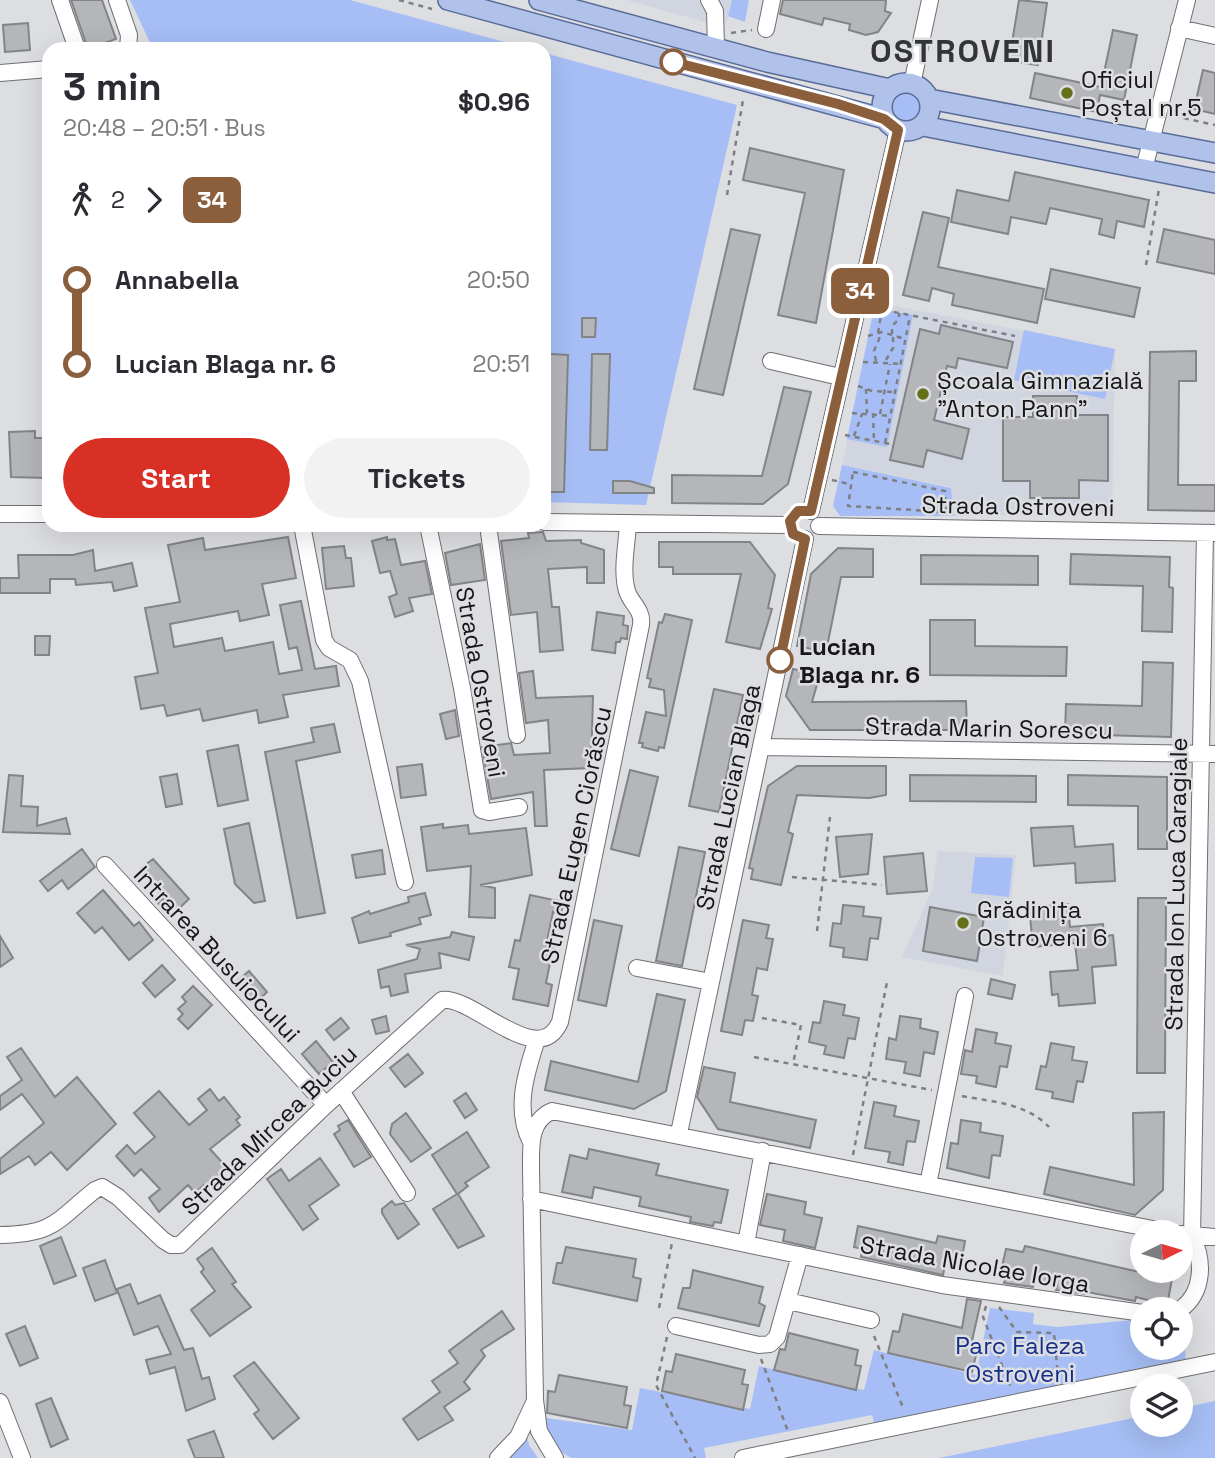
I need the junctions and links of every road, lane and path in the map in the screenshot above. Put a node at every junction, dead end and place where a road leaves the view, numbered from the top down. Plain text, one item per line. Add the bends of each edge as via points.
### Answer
1 (60, 0) edge
2 (117, 0) edge
3 (449, 0) edge
4 (539, 0) edge
5 (710, 0) edge
6 (772, 0) edge
7 (930, 0) edge
8 (1187, 0) edge
9 (1180, 28) junction
10 (766, 29) joint
11 (731, 33) dead end
12 (1215, 36) edge
13 (75, 42) edge
14 (128, 42) edge
15 (716, 48) junction
16 (42, 72) edge
17 (0, 73) edge
18 (912, 83) junction
19 (890, 89) junction
20 (929, 99) junction
21 (743, 100) dead end
22 (1173, 116) dead end
23 (891, 125) junction
24 (1215, 125) edge
25 (923, 126) junction
26 (1151, 140) junction
27 (1215, 153) edge
28 (1153, 170) junction
29 (1215, 183) edge
30 (727, 195) dead end
31 (1146, 265) dead end
32 (857, 304) junction
33 (882, 309) junction
34 (899, 313) junction
35 (911, 315) junction
36 (880, 333) junction
37 (892, 334) junction
38 (1015, 336) dead end
39 (868, 337) dead end
40 (906, 340) junction
41 (771, 361) dead end
42 (876, 361) junction
43 (863, 362) dead end
44 (885, 362) junction
45 (890, 364) junction
46 (901, 364) junction
47 (840, 377) junction
48 (858, 386) dead end
49 (866, 390) junction
50 (895, 391) junction
51 (884, 392) junction
52 (865, 412) junction
53 (873, 413) junction
54 (852, 414) dead end
55 (880, 414) junction
56 (890, 416) junction
57 (828, 431) junction
58 (853, 436) junction
59 (874, 441) junction
60 (885, 443) junction
61 (890, 444) dead end
62 (851, 485) joint
63 (0, 514) edge
64 (42, 514) edge
65 (815, 519) junction
66 (551, 522) edge
67 (628, 524) junction
68 (790, 525) junction
69 (303, 532) edge
70 (429, 532) edge
71 (489, 532) edge
72 (1210, 533) edge
73 (805, 539) junction
74 (517, 735) dead end
75 (762, 747) junction
76 (1208, 754) edge
77 (519, 807) dead end
78 (830, 817) dead end
79 (105, 865) dead end
80 (792, 877) dead end
81 (823, 881) junction
82 (405, 882) dead end
83 (882, 885) dead end
84 (817, 931) dead end
85 (1198, 958) junction
86 (1215, 959) edge
87 (637, 968) dead end
88 (711, 982) junction
89 (887, 982) dead end
90 (965, 996) dead end
91 (762, 1018) dead end
92 (537, 1039) junction
93 (754, 1057) dead end
94 (793, 1064) junction
95 (869, 1078) junction
96 (341, 1091) junction
97 (326, 1105) junction
98 (679, 1133) junction
99 (531, 1143) junction
100 (763, 1151) junction
101 (850, 1168) junction
102 (928, 1185) junction
103 (407, 1193) dead end
104 (531, 1199) junction
105 (1188, 1220) edge
106 (1130, 1225) edge
107 (674, 1230) junction
108 (0, 1235) edge
109 (1194, 1236) edge
110 (1215, 1237) edge
111 (746, 1244) junction
112 (1194, 1250) edge
113 (800, 1255) junction
114 (994, 1295) junction
115 (1191, 1297) edge
116 (788, 1301) junction
117 (659, 1308) dead end
118 (1130, 1311) edge
119 (871, 1320) joint
120 (676, 1326) joint
121 (759, 1345) junction
122 (1215, 1362) edge
123 (1059, 1393) junction
124 (535, 1400) junction
125 (1017, 1401) junction
126 (0, 1402) edge
127 (909, 1423) junction
128 (794, 1447) junction
129 (22, 1458) edge
130 (498, 1458) edge
131 (555, 1458) edge
132 (695, 1458) edge
133 (743, 1458) edge

1 - 13 street
2 - 14 street
3 - 23 main road
4 - 15 main road
5 - 15 street via 715,11
6 - 10 street
7 - 18 street
8 - 9 street
9 - 12 street
9 - 26 street
10 - 11 path
15 - 19 main road
16 - 17 street
18 - 19 main road
18 - 20 main road
19 - 23 main road via 883,101
20 - 25 main road via 931,112
20 - 26 main road
21 - 30 path
22 - 24 path
23 - 25 main road via 910,132
23 - 32 street
25 - 28 main road
26 - 27 main road
26 - 28 street
28 - 29 main road
28 - 31 path
32 - 33 path
32 - 47 street
33 - 34 path
33 - 36 path
34 - 35 path
34 - 37 path
35 - 38 path
35 - 40 path
36 - 37 path
36 - 39 path
36 - 42 path
37 - 40 path
37 - 44 path
40 - 46 path
41 - 47 street
42 - 43 path
42 - 44 path
44 - 45 path
45 - 46 path
45 - 51 path
46 - 50 path
47 - 57 street
48 - 49 path
49 - 51 path
49 - 52 path
50 - 51 path
50 - 56 path
51 - 55 path
52 - 53 path
52 - 54 path
52 - 58 path
53 - 55 path
53 - 59 path
55 - 56 path
56 - 60 path
57 - 58 path
57 - 65 street
58 - 59 path
59 - 60 path
60 - 61 path
62 - 62 path via 853,472 945,491 946,512 848,506
63 - 64 street
65 - 68 street via 802,510 795,513
65 - 72 street, Strada Ostroveni
65 - 73 street via 814,535
66 - 67 street
67 - 68 street
67 - 92 street, Strada Eugen Ciorăscu via 625,582 641,611 641,625 560,1022 553,1032
68 - 73 street via 796,537
69 - 82 street via 324,639 329,648 351,660 360,681
70 - 77 street, Strada Ostroveni via 482,810
71 - 74 street
72 - 76 street, Strada Ion Luca Caragiale
73 - 75 street, Strada Lucian Blaga
75 - 76 street, Strada Marin Sorescu
75 - 88 street, Strada Lucian Blaga
76 - 85 street, Strada Ion Luca Caragiale
78 - 81 path
79 - 97 street, Intrarea Busuiocului
80 - 81 path
81 - 83 path
81 - 84 path
85 - 86 street
85 - 105 street, Strada Ion Luca Caragiale
87 - 88 street
88 - 98 street, Strada Lucian Blaga
89 - 95 path
90 - 102 street
91 - 94 path via 801,1025
92 - 96 street, Strada Mircea Buciu via 442,1000
92 - 99 street via 522,1096
93 - 94 path
94 - 95 path
95 - 101 path
96 - 97 street, Strada Mircea Buciu
96 - 103 street
97 - 108 street, Strada Mircea Buciu via 180,1245 163,1240 103,1188 49,1228
98 - 99 street via 561,1111 544,1114 536,1123
98 - 100 street
99 - 104 street
100 - 101 street
100 - 111 street
101 - 102 street
102 - 106 street
104 - 107 street, Strada Nicolae Iorga
104 - 124 street
107 - 111 street, Strada Nicolae Iorga
107 - 117 path
109 - 110 street
111 - 113 street, Strada Nicolae Iorga
112 - 115 street via 1201,1265
113 - 114 street, Strada Nicolae Iorga
113 - 116 street
114 - 118 street, Strada Nicolae Iorga
114 - 123 path via 1017,1332 1054,1333
114 - 125 path via 987,1301 983,1317
116 - 119 street
116 - 121 street via 777,1337 770,1344
119 - 127 path
120 - 121 street
120 - 132 path via 665,1340 656,1385
121 - 128 path via 763,1370
122 - 123 street
123 - 125 street
124 - 130 street via 518,1437
124 - 131 street via 539,1431
125 - 127 street
126 - 129 street
127 - 128 street
128 - 133 street

